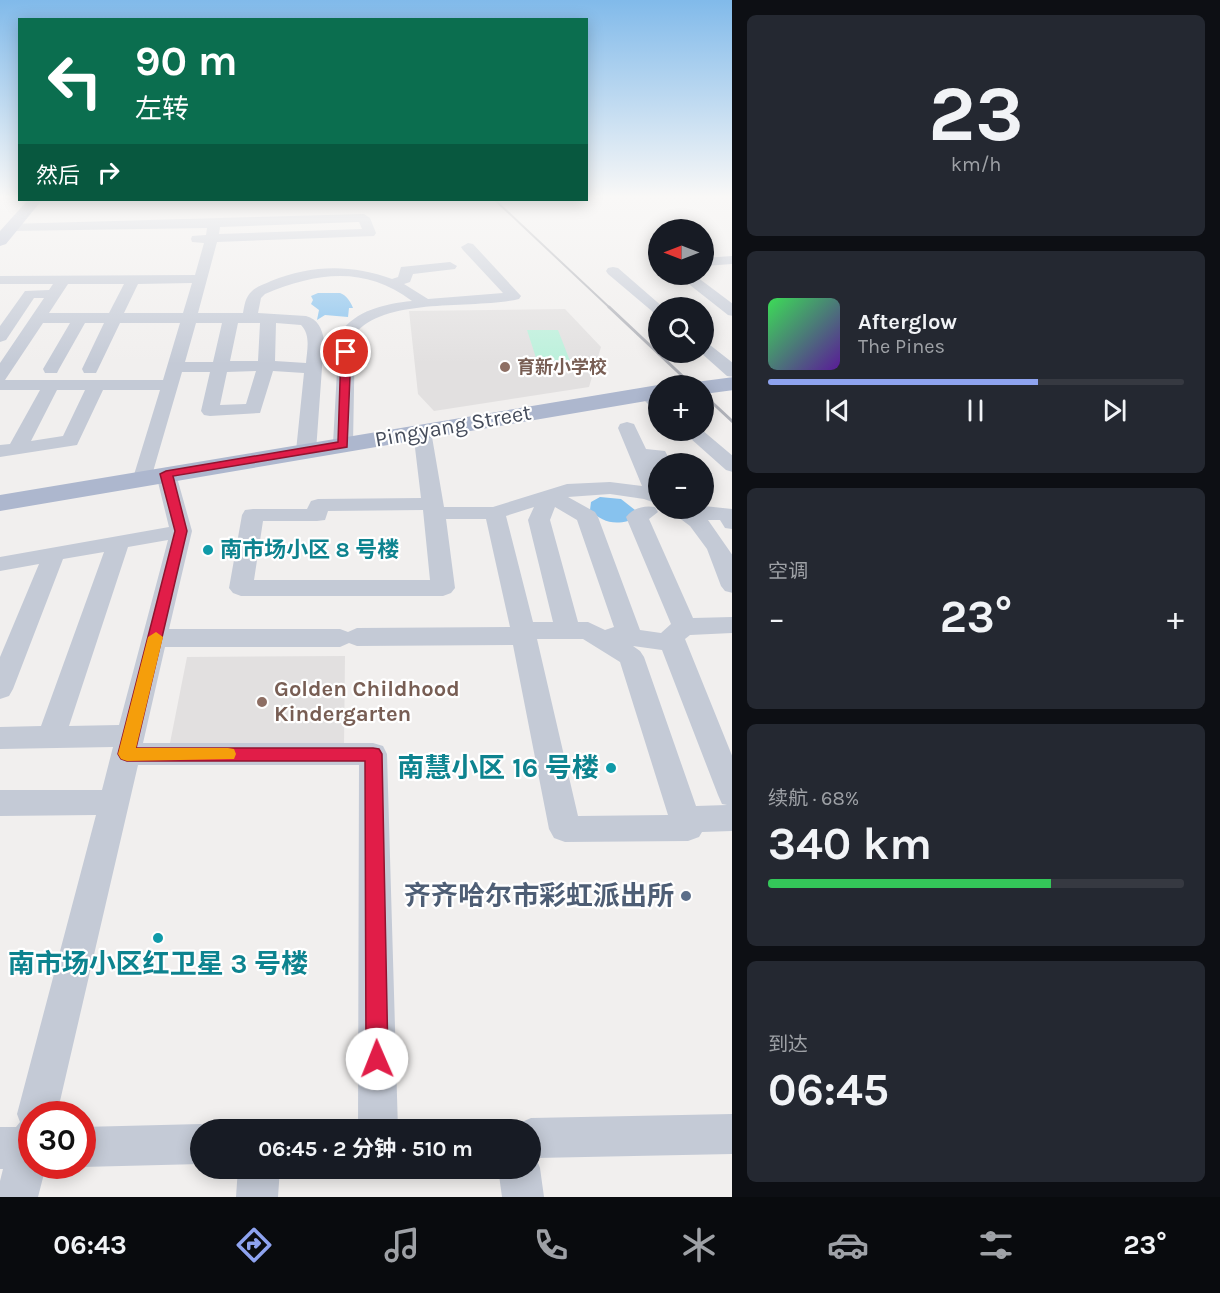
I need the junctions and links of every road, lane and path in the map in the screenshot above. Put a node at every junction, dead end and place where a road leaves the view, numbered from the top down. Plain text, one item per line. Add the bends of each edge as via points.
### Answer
1 (208, 252) edge
2 (473, 252) edge
3 (732, 260) edge
4 (714, 261) edge
5 (450, 266) dead end
6 (613, 271) dead end
7 (201, 279) junction
8 (0, 280) edge
9 (63, 280) junction
10 (392, 284) junction
11 (698, 285) edge
12 (130, 286) junction
13 (54, 294) junction
14 (648, 301) edge
15 (425, 304) junction
16 (731, 309) edge
17 (714, 310) edge
18 (38, 318) junction
19 (77, 318) junction
20 (114, 318) junction
21 (190, 318) junction
22 (231, 318) junction
23 (250, 318) junction
24 (268, 318) junction
25 (0, 337) edge
26 (714, 357) edge
27 (266, 366) junction
28 (175, 367) junction
29 (220, 367) junction
30 (313, 369) junction
31 (732, 372) edge
32 (52, 377) junction
33 (92, 379) junction
34 (3, 382) edge
35 (732, 383) edge
36 (170, 385) junction
37 (714, 386) edge
38 (648, 397) edge
39 (627, 428) dead end
40 (422, 431) junction
41 (703, 441) edge
42 (343, 444) junction
43 (9, 450) edge
44 (306, 451) junction
45 (639, 455) junction
46 (648, 455) edge
47 (732, 466) edge
48 (154, 476) junction
49 (648, 492) edge
50 (550, 495) junction
51 (648, 499) edge
52 (0, 503) edge
53 (648, 503) edge
54 (433, 509) junction
55 (504, 510) junction
56 (714, 513) edge
57 (695, 519) edge
58 (539, 520) junction
59 (732, 523) edge
60 (181, 531) junction
61 (118, 543) junction
62 (54, 554) junction
63 (0, 564) edge
64 (732, 586) edge
65 (732, 625) edge
66 (578, 631) junction
67 (523, 633) junction
68 (678, 635) junction
69 (630, 637) junction
70 (155, 638) junction
71 (1, 685) edge
72 (51, 737) junction
73 (0, 738) edge
74 (129, 745) junction
75 (732, 795) edge
76 (114, 802) junction
77 (0, 803) edge
78 (732, 818) edge
79 (685, 819) junction
80 (36, 1101) edge
81 (378, 1119) edge
82 (732, 1134) edge
83 (541, 1138) edge
84 (190, 1144) edge
85 (96, 1147) edge
86 (20, 1179) edge
87 (258, 1179) edge
88 (521, 1179) edge
89 (17, 1197) edge
90 (257, 1197) edge
91 (523, 1197) edge

1 - 7 street
2 - 15 street via 514,296
3 - 4 street
5 - 10 street via 406,270 405,279
6 - 14 street
7 - 12 street
7 - 21 street
8 - 9 street
9 - 12 street
9 - 13 street
10 - 15 street
10 - 23 street via 345,273 306,274 260,291 254,297
11 - 16 street
12 - 19 street via 86,297
12 - 20 street
13 - 18 street
13 - 25 street via 30,294
15 - 42 street via 373,315 350,327
16 - 17 street
18 - 19 street
18 - 34 street
19 - 20 street
19 - 32 street
20 - 21 street
20 - 33 street
21 - 22 street
21 - 28 street
22 - 23 street
22 - 29 street
23 - 24 street
24 - 27 street
24 - 30 street via 306,321 314,329
26 - 31 street
27 - 29 street
27 - 29 street via 254,409 210,411
27 - 30 street
28 - 29 street
28 - 36 street
30 - 44 street
32 - 33 street
32 - 34 street
32 - 43 street
33 - 36 street
33 - 43 street via 70,441
35 - 37 main road
36 - 48 street
38 - 40 main road, Pingyang Street
39 - 45 street
40 - 42 main road, Pingyang Street
40 - 54 street
41 - 47 street
42 - 44 main road, Pingyang Street
44 - 48 main road, Pingyang Street
45 - 46 street
45 - 49 street
48 - 52 main road, Pingyang Street
48 - 60 street
50 - 51 street via 610,488
50 - 55 street
50 - 58 street
50 - 69 street via 587,517
53 - 68 street via 638,517
54 - 54 street via 318,505 317,515 253,515 241,588 443,588
54 - 55 street
55 - 58 street
55 - 67 street
56 - 59 street via 726,514
57 - 64 street via 718,548
58 - 66 street
60 - 61 street
60 - 70 street
61 - 62 street
61 - 72 street
62 - 63 street
62 - 71 street
65 - 68 street
66 - 67 street
66 - 69 street
66 - 79 street via 631,657
67 - 70 street
67 - 79 street via 565,829 688,828
68 - 69 street
68 - 75 street
70 - 74 street
72 - 73 street
72 - 74 street
74 - 76 street
74 - 81 street via 373,754
76 - 77 street
76 - 80 street
78 - 79 street
82 - 83 street
84 - 85 street
86 - 89 street
87 - 90 street
88 - 91 street

